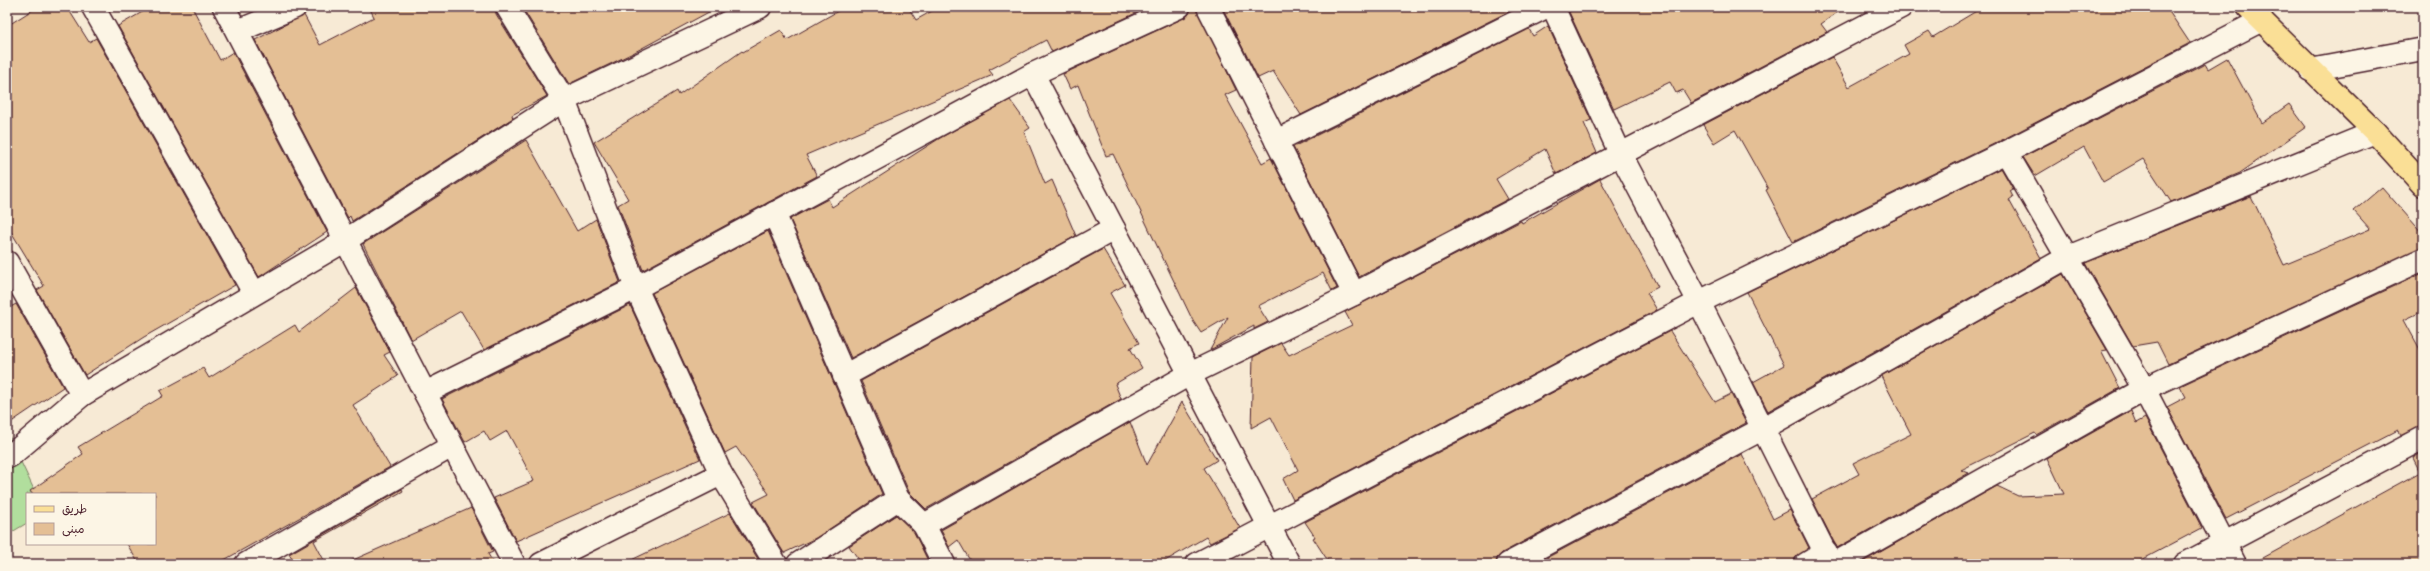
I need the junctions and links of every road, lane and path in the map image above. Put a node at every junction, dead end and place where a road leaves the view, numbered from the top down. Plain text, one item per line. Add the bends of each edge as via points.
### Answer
1 (93, 7) edge
2 (224, 7) edge
3 (295, 7) edge
4 (507, 7) edge
5 (760, 7) edge
6 (1179, 7) edge
7 (1208, 7) edge
8 (1546, 7) edge
9 (1552, 7) edge
10 (1901, 7) edge
11 (2255, 14) edge
12 (238, 31) junction
13 (2423, 49) edge
14 (2310, 70) junction
15 (1032, 74) junction
16 (564, 100) junction
17 (2375, 132) junction
18 (1276, 140) junction
19 (2006, 152) junction
20 (1620, 153) junction
21 (2423, 185) edge
22 (774, 213) junction
23 (1114, 229) junction
24 (346, 240) junction
25 (2068, 257) junction
26 (2423, 259) edge
27 (7, 262) edge
28 (636, 288) junction
29 (254, 293) junction
30 (1354, 294) junction
31 (1699, 302) junction
32 (1190, 374) junction
33 (844, 376) junction
34 (2144, 389) junction
35 (425, 393) junction
36 (82, 395) junction
37 (1762, 429) junction
38 (2423, 438) edge
39 (452, 446) junction
40 (10, 456) dead end
41 (721, 474) junction
42 (898, 499) junction
43 (924, 525) junction
44 (1270, 527) junction
45 (2225, 544) junction
46 (1830, 560) edge
47 (246, 564) edge
48 (514, 564) edge
49 (541, 564) edge
50 (776, 564) edge
51 (798, 564) edge
52 (944, 564) edge
53 (1197, 564) edge
54 (1289, 564) edge
55 (1508, 564) edge
56 (1806, 564) edge
57 (2185, 564) edge
58 (2235, 564) edge

1 - 29 street
2 - 12 street
3 - 12 street
4 - 16 street
5 - 16 street
6 - 15 street
7 - 18 street
8 - 18 street
9 - 20 street
10 - 20 street
11 - 14 main road
11 - 19 street
12 - 24 street
13 - 14 street
14 - 17 main road
15 - 22 street
15 - 23 street
16 - 24 street
16 - 28 street
17 - 21 main road
17 - 25 street
18 - 30 street
19 - 25 street
19 - 31 street
20 - 30 street
20 - 31 street
22 - 28 street
22 - 33 street
23 - 32 street
23 - 33 street
24 - 29 street
24 - 35 street
25 - 34 street
25 - 37 street
26 - 34 street
27 - 36 street
28 - 35 street
28 - 41 street
29 - 36 street
30 - 32 street
31 - 37 street
31 - 44 street
32 - 43 street
32 - 44 street
33 - 42 street
34 - 45 street
34 - 46 street
35 - 39 street
36 - 40 street
37 - 46 street
37 - 55 street
38 - 45 street
39 - 47 street
39 - 48 street
41 - 49 street
41 - 50 street
42 - 43 street
42 - 51 street
43 - 52 street
44 - 53 street
44 - 54 street
45 - 57 street
45 - 58 street
46 - 56 street

